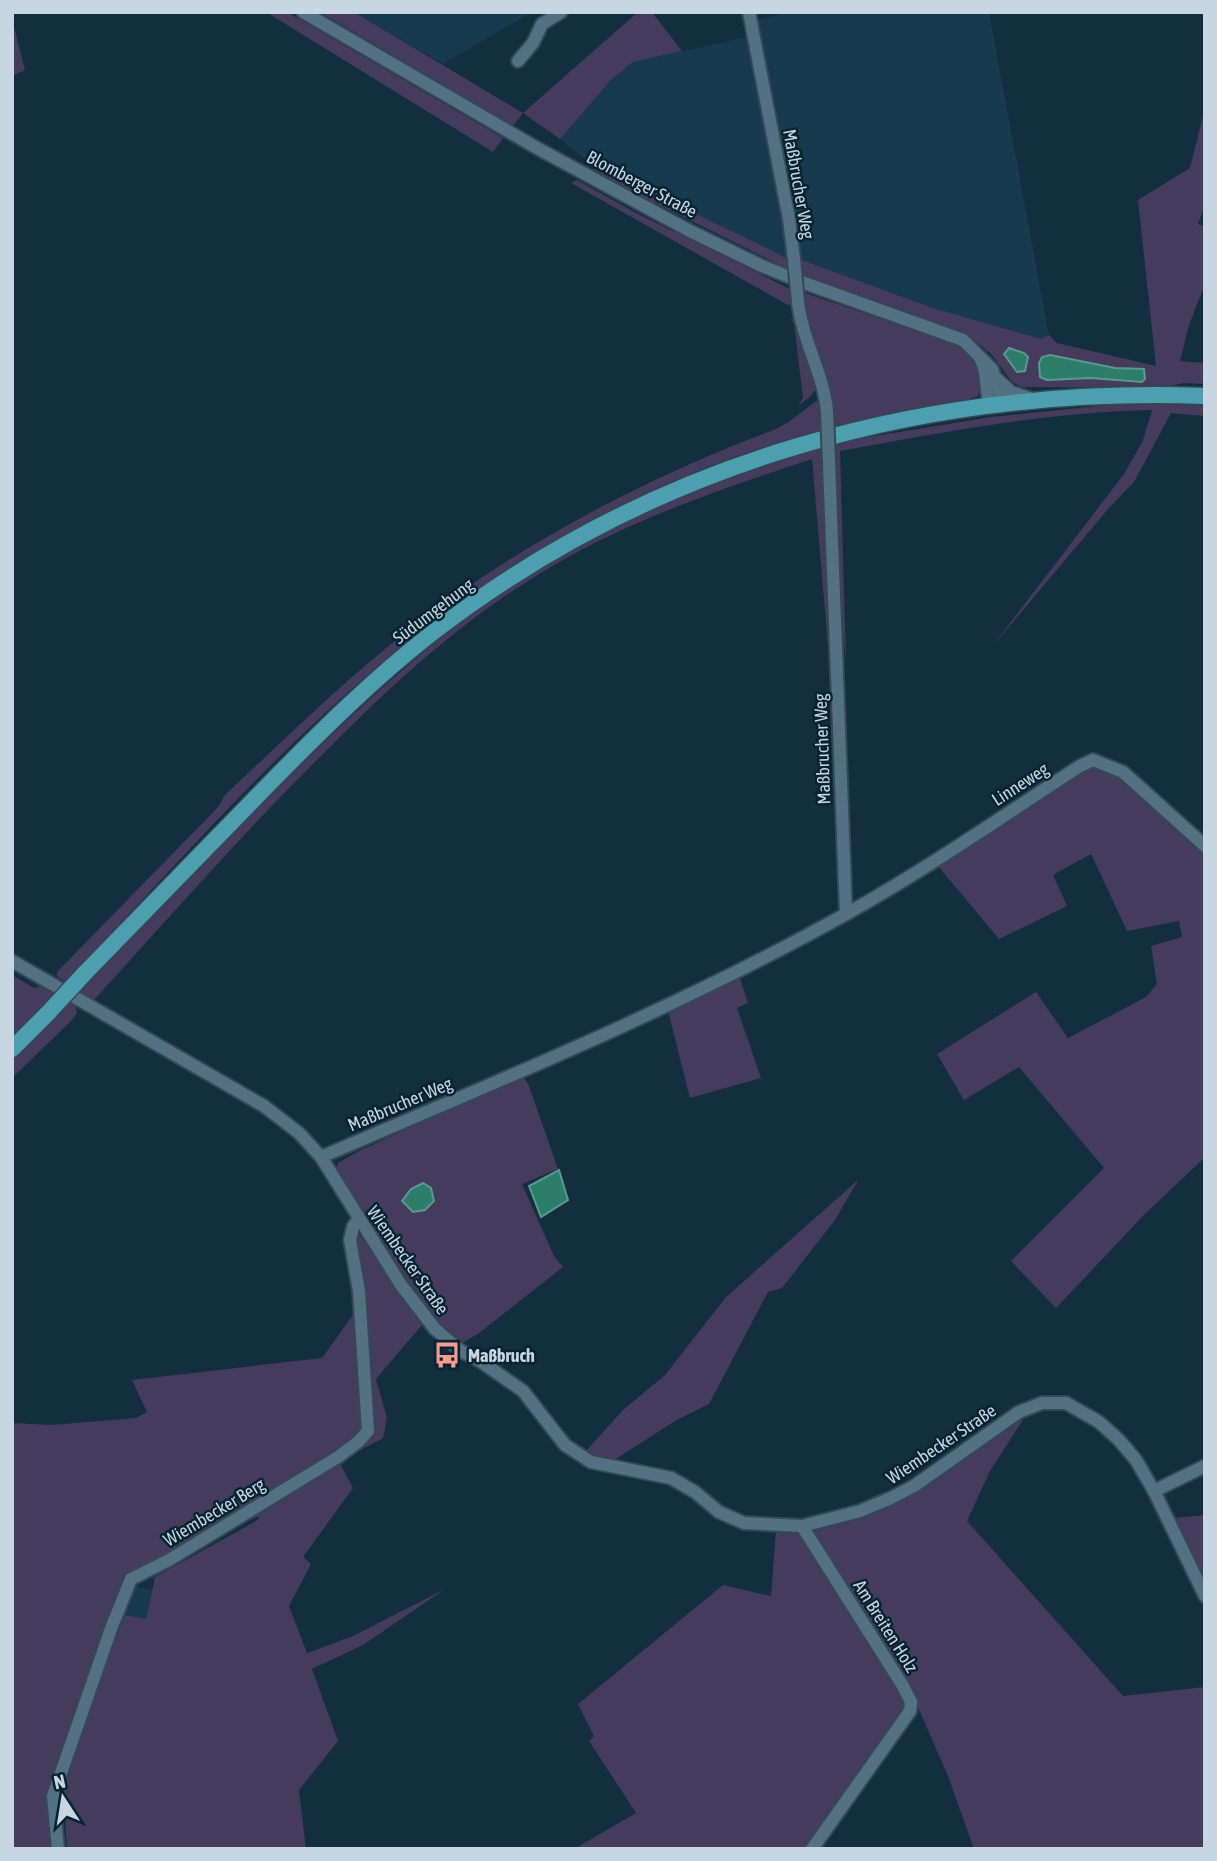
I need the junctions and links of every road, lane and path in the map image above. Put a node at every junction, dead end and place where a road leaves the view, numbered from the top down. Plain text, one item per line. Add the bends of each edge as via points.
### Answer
1 (303, 12) edge
2 (561, 12) edge
3 (749, 12) edge
4 (518, 61) dead end
5 (979, 354) junction
6 (997, 379) junction
7 (1205, 396) edge
8 (1042, 401) junction
9 (995, 407) junction
10 (1205, 846) edge
11 (846, 914) junction
12 (12, 961) edge
13 (12, 1049) edge
14 (321, 1157) junction
15 (358, 1220) junction
16 (1205, 1466) edge
17 (1154, 1491) junction
18 (802, 1526) junction
19 (1205, 1596) edge
20 (58, 1849) edge
21 (812, 1849) edge

1 - 5 street, Blomberger Straße via 690,231 807,284 951,334
2 - 4 street via 542,24
3 - 11 street, Maßbrucher Weg, bridge via 787,208 802,329 827,412
5 - 6 street, Blomberger Straße
5 - 9 street
6 - 8 street via 1011,392
6 - 9 street, Blomberger Straße
7 - 8 main road
8 - 9 main road
9 - 13 main road, Südumgehung, bridge via 860,429 768,454 631,509 538,559 432,633 371,684
10 - 11 street, Linneweg via 1123,772 1093,760
11 - 14 street, Maßbrucher Weg via 660,1008
12 - 14 street, Wiembecker Straße via 264,1106
14 - 15 street, Wiembecker Straße
15 - 18 street, Wiembecker Straße via 435,1329 523,1391 577,1454 603,1465 671,1478 719,1512 744,1523
15 - 20 street, Wiembecker Berg via 349,1240 359,1291 368,1431 338,1457 131,1579 53,1796
16 - 17 street
17 - 18 street, Wiembecker Straße via 1129,1452 1099,1422 1066,1403 1042,1403 1010,1418 902,1493 860,1511
17 - 19 street, Wiembecker Straße
18 - 21 street, Am Breiten Holz via 911,1702 910,1711

